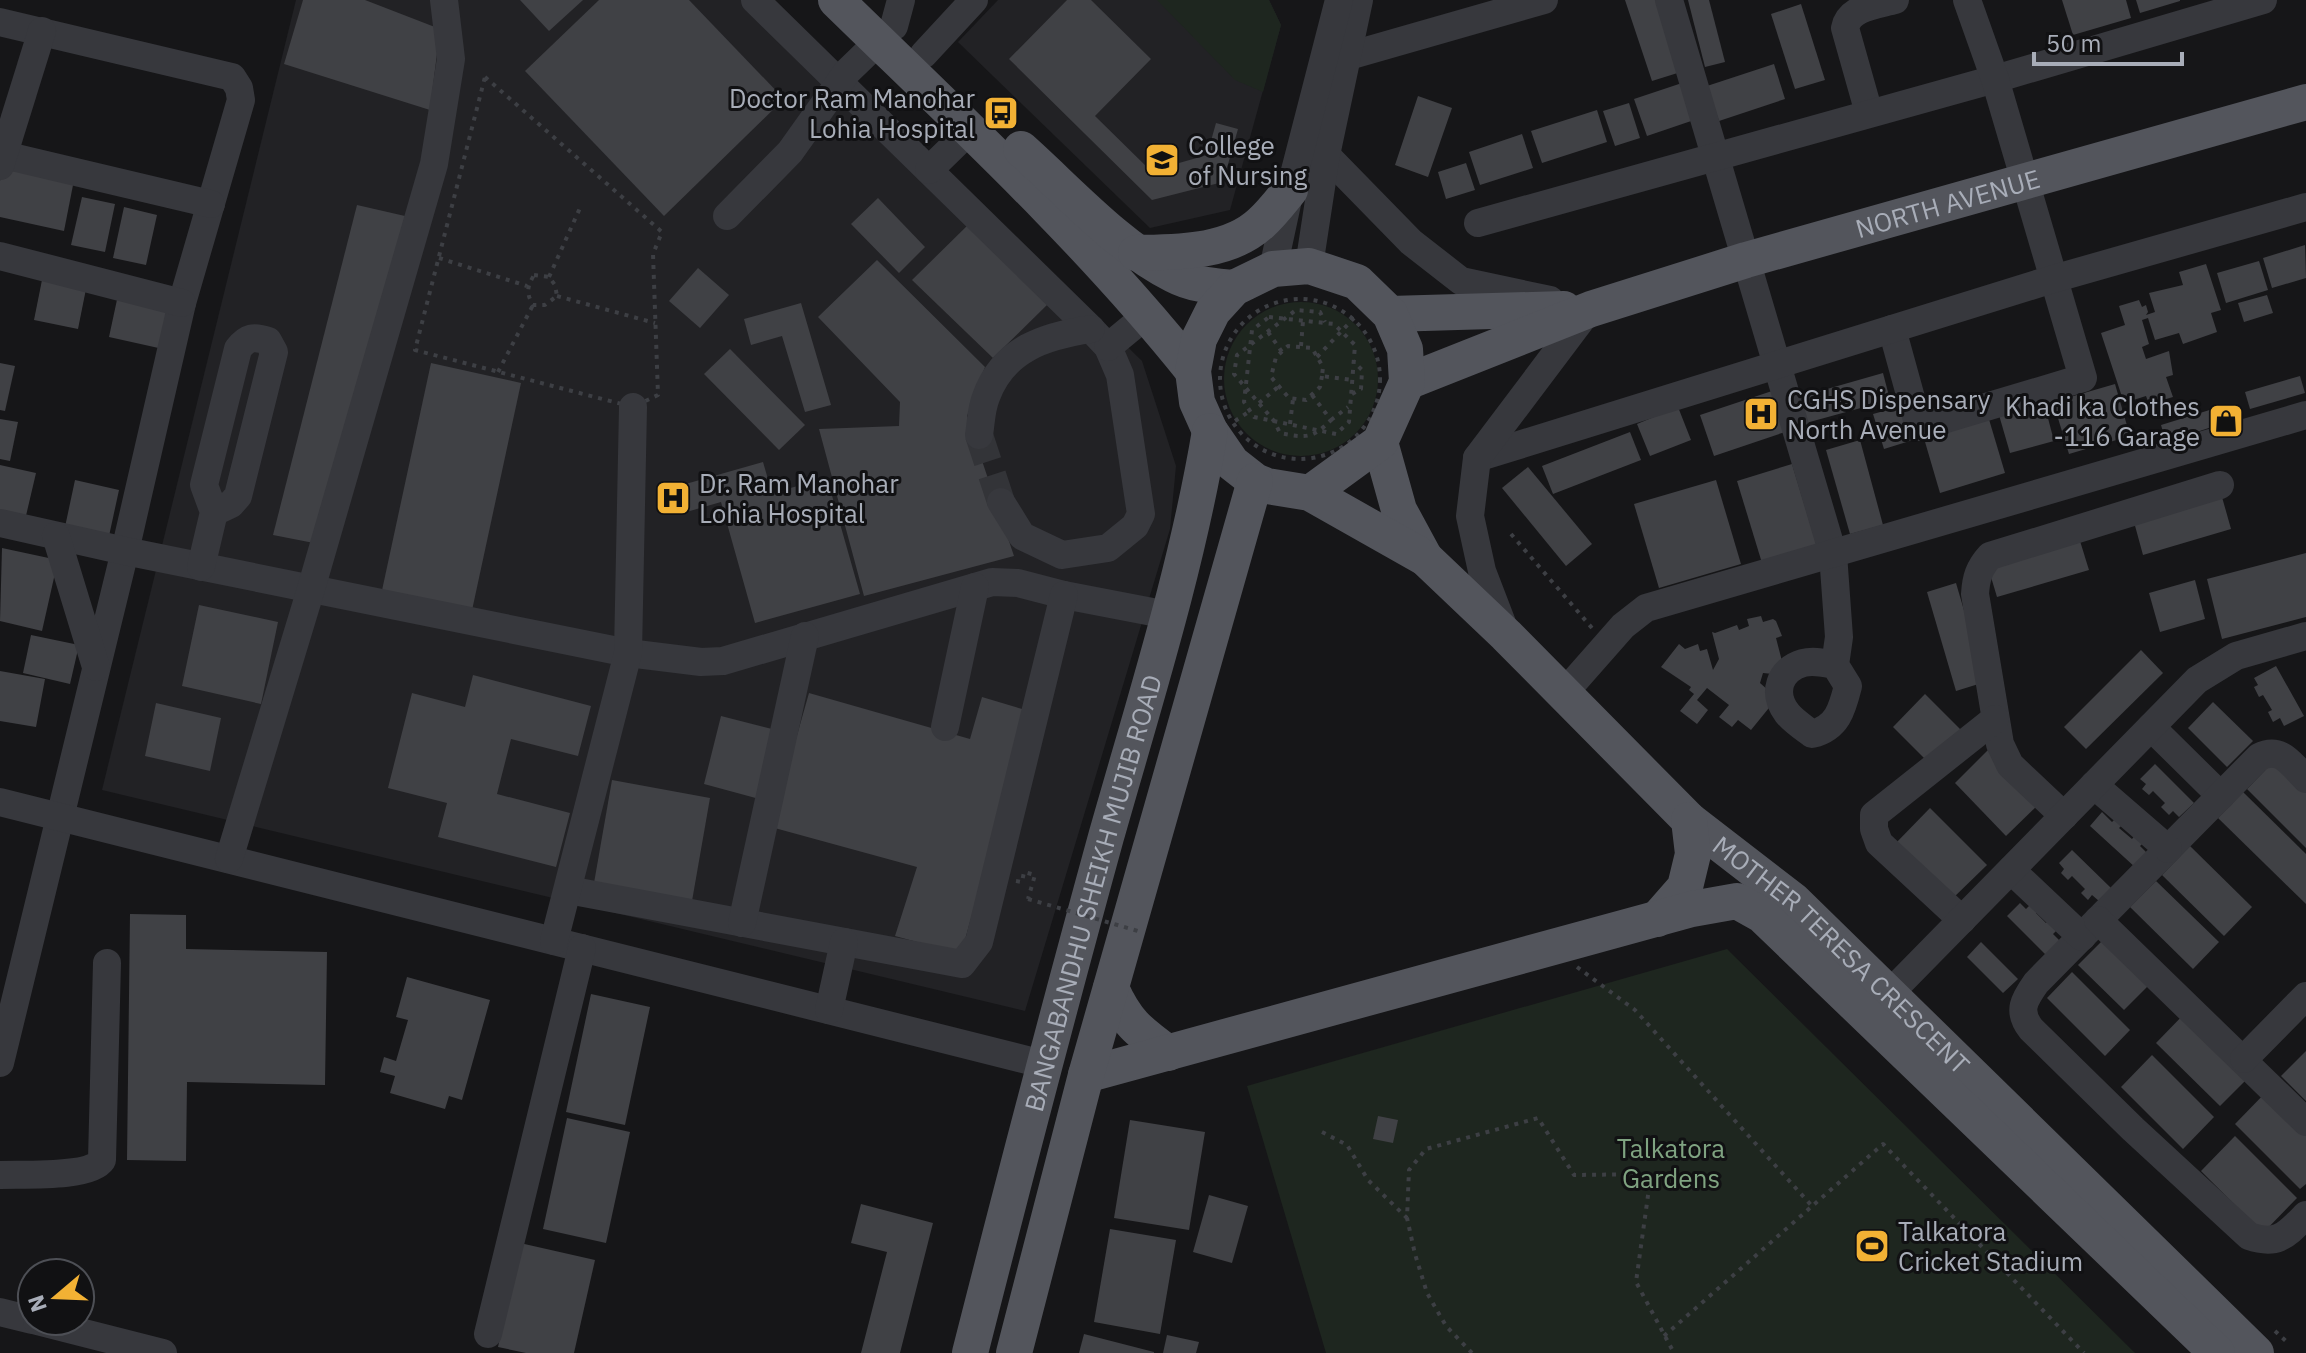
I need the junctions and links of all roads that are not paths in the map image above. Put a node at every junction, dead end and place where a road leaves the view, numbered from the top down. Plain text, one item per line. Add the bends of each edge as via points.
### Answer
1 (444, 0) edge
2 (755, 0) edge
3 (836, 0) edge
4 (868, 0) edge
5 (974, 0) edge
6 (1339, 0) edge
7 (1359, 0) edge
8 (1544, 0) edge
9 (1669, 0) edge
10 (1895, 0) edge
11 (1967, 0) edge
12 (2263, 0) edge
13 (0, 22) edge
14 (891, 22) edge
15 (42, 31) junction
16 (924, 54) junction
17 (1345, 57) junction
18 (1995, 79) junction
19 (840, 84) junction
20 (2306, 102) edge
21 (1869, 113) junction
22 (971, 129) junction
23 (1326, 155) junction
24 (1716, 157) junction
25 (1, 158) edge
26 (929, 170) junction
27 (2025, 181) junction
28 (1290, 190) junction
29 (211, 204) junction
30 (2306, 207) edge
31 (727, 216) dead end
32 (1478, 223) dead end
33 (1136, 253) junction
34 (0, 256) edge
35 (1746, 260) junction
36 (1309, 266) junction
37 (1273, 269) junction
38 (2053, 279) junction
39 (1234, 288) junction
40 (182, 303) junction
41 (1591, 309) junction
42 (1148, 314) junction
43 (1390, 314) junction
44 (1892, 329) junction
45 (1099, 338) junction
46 (1777, 365) junction
47 (1193, 371) junction
48 (1407, 382) junction
49 (633, 407) road end
50 (2306, 415) edge
51 (1210, 431) junction
52 (979, 435) tunnel mouth
53 (1380, 442) junction
54 (1477, 458) junction
55 (1255, 481) junction
56 (2220, 485) dead end
57 (1310, 493) junction
58 (1001, 502) tunnel mouth
59 (214, 512) junction
60 (0, 523) edge
61 (56, 536) junction
62 (125, 551) junction
63 (1833, 554) junction
64 (1425, 558) junction
65 (201, 567) junction
66 (975, 587) junction
67 (311, 589) junction
68 (1064, 595) junction
69 (1168, 615) junction
70 (1506, 635) junction
71 (805, 636) junction
72 (2306, 636) edge
73 (628, 653) junction
74 (1835, 665) dead end
75 (96, 667) junction
76 (1564, 693) junction
77 (1995, 719) junction
78 (945, 727) dead end
79 (2151, 727) junction
80 (2306, 779) edge
81 (2094, 785) junction
82 (2221, 796) junction
83 (0, 802) edge
84 (60, 816) junction
85 (2064, 816) junction
86 (1689, 820) junction
87 (2168, 849) junction
88 (229, 859) junction
89 (2011, 870) junction
90 (568, 890) junction
91 (1657, 919) junction
92 (1962, 920) junction
93 (742, 923) junction
94 (2090, 928) junction
95 (554, 941) junction
96 (844, 942) junction
97 (582, 948) junction
98 (107, 963) dead end
99 (1111, 988) junction
100 (1889, 994) junction
101 (2306, 996) edge
102 (829, 1010) junction
103 (5, 1018) edge
104 (1168, 1053) junction
105 (2244, 1059) junction
106 (0, 1063) edge
107 (1043, 1064) junction
108 (1086, 1075) junction
109 (2306, 1122) edge
110 (0, 1175) edge
111 (2306, 1215) edge
112 (488, 1334) dead end
113 (96, 1336) edge
114 (163, 1353) edge
115 (970, 1353) edge
116 (1014, 1353) edge
117 (2217, 1353) edge
118 (2256, 1353) edge

1 - 67 street via 451,59 434,164
2 - 19 street
3 - 14 main road
4 - 14 main road
5 - 16 street
6 - 28 street
7 - 17 street
8 - 17 street
9 - 24 street
10 - 21 street via 1852,13 1845,28
11 - 18 street
12 - 18 street
13 - 15 street
14 - 16 main road
14 - 19 street
14 - 22 main road
15 - 25 street
15 - 29 street via 232,77 241,100
16 - 33 main road
17 - 23 street
18 - 21 street
18 - 27 street
19 - 26 street
19 - 31 street via 790,152
20 - 27 main road, NORTH AVENUE
21 - 24 street
22 - 26 street
22 - 42 main road
23 - 36 street
23 - 41 street via 1411,242 1461,281
24 - 32 street
24 - 35 street
25 - 29 street
26 - 45 street
27 - 35 main road, NORTH AVENUE
27 - 38 street
28 - 33 main road via 1261,224 1227,244
28 - 37 street
29 - 40 street
30 - 38 street
33 - 39 main road via 1201,285
34 - 40 street
35 - 41 main road, NORTH AVENUE
35 - 46 street
36 - 37 main road
36 - 43 main road via 1357,282
37 - 39 main road
38 - 44 street
38 - 44 street via 2083,378 1919,427
39 - 47 main road via 1213,311 1199,339
40 - 62 street
41 - 43 main road, NORTH AVENUE
41 - 48 main road, NORTH AVENUE
41 - 54 street
42 - 45 street
42 - 47 main road
43 - 48 main road via 1405,349
44 - 46 street
45 - 52 street via 1054,335 1022,351 997,373
45 - 58 street via 1120,375 1141,514 1135,526 1108,548 1062,555 1022,536
46 - 54 street
46 - 63 street
47 - 51 main road via 1197,402
48 - 53 main road
49 - 73 street
50 - 63 street
51 - 55 main road via 1232,463
51 - 69 main road, BANGABANDHU SHEIKH MUJIB ROAD
53 - 57 main road
53 - 64 main road, MOTHER TERESA CRESCENT via 1399,510
54 - 70 street via 1470,516 1482,571
55 - 57 main road
55 - 99 main road, BANGABANDHU SHEIKH MUJIB ROAD
56 - 77 street via 1990,556 1981,566 1975,594
57 - 64 main road, MOTHER TERESA CRESCENT
59 - 59 street via 204,485 238,349 256,337 268,341 274,352 238,496
59 - 65 street
60 - 61 street
61 - 62 street
61 - 75 street
62 - 65 street
62 - 75 street
63 - 74 street via 1839,637
63 - 76 street via 1646,608
64 - 70 main road, MOTHER TERESA CRESCENT
65 - 67 street
66 - 68 street via 1018,583
66 - 71 street
66 - 78 street
67 - 73 street
67 - 88 street
68 - 69 street
68 - 96 street via 979,942 962,964
69 - 107 main road, BANGABANDHU SHEIKH MUJIB ROAD
70 - 76 main road, MOTHER TERESA CRESCENT
71 - 73 street via 723,661
71 - 93 street
72 - 79 street via 2236,656 2197,680
73 - 90 street
75 - 84 street
76 - 86 main road, MOTHER TERESA CRESCENT
77 - 85 street via 2010,765
77 - 92 street via 1874,815 1879,843
79 - 81 street
79 - 82 street
80 - 82 street via 2279,753 2269,752
81 - 85 street
81 - 87 street
82 - 87 street
83 - 84 street
84 - 88 street
84 - 103 street
85 - 89 street
86 - 91 main road via 1693,854 1685,887
86 - 100 main road, MOTHER TERESA CRESCENT via 1794,901
87 - 94 street
88 - 95 street
89 - 92 street
89 - 94 street
90 - 93 street
90 - 95 street
91 - 104 main road
91 - 117 main road, MOTHER TERESA CRESCENT via 1737,901 1762,915
92 - 100 street
93 - 96 street
94 - 105 street
94 - 111 street via 2036,983 2024,1001 2024,1020 2249,1236 2262,1241 2281,1238
95 - 97 street
96 - 102 street
97 - 102 street
97 - 112 street
98 - 110 street via 102,1160 83,1171
99 - 104 main road via 1130,1023
99 - 108 main road, BANGABANDHU SHEIKH MUJIB ROAD
100 - 118 main road, MOTHER TERESA CRESCENT
101 - 105 street
102 - 107 street
103 - 106 street
104 - 108 main road
105 - 109 street
107 - 115 main road, BANGABANDHU SHEIKH MUJIB ROAD
108 - 116 main road, BANGABANDHU SHEIKH MUJIB ROAD
113 - 114 street

